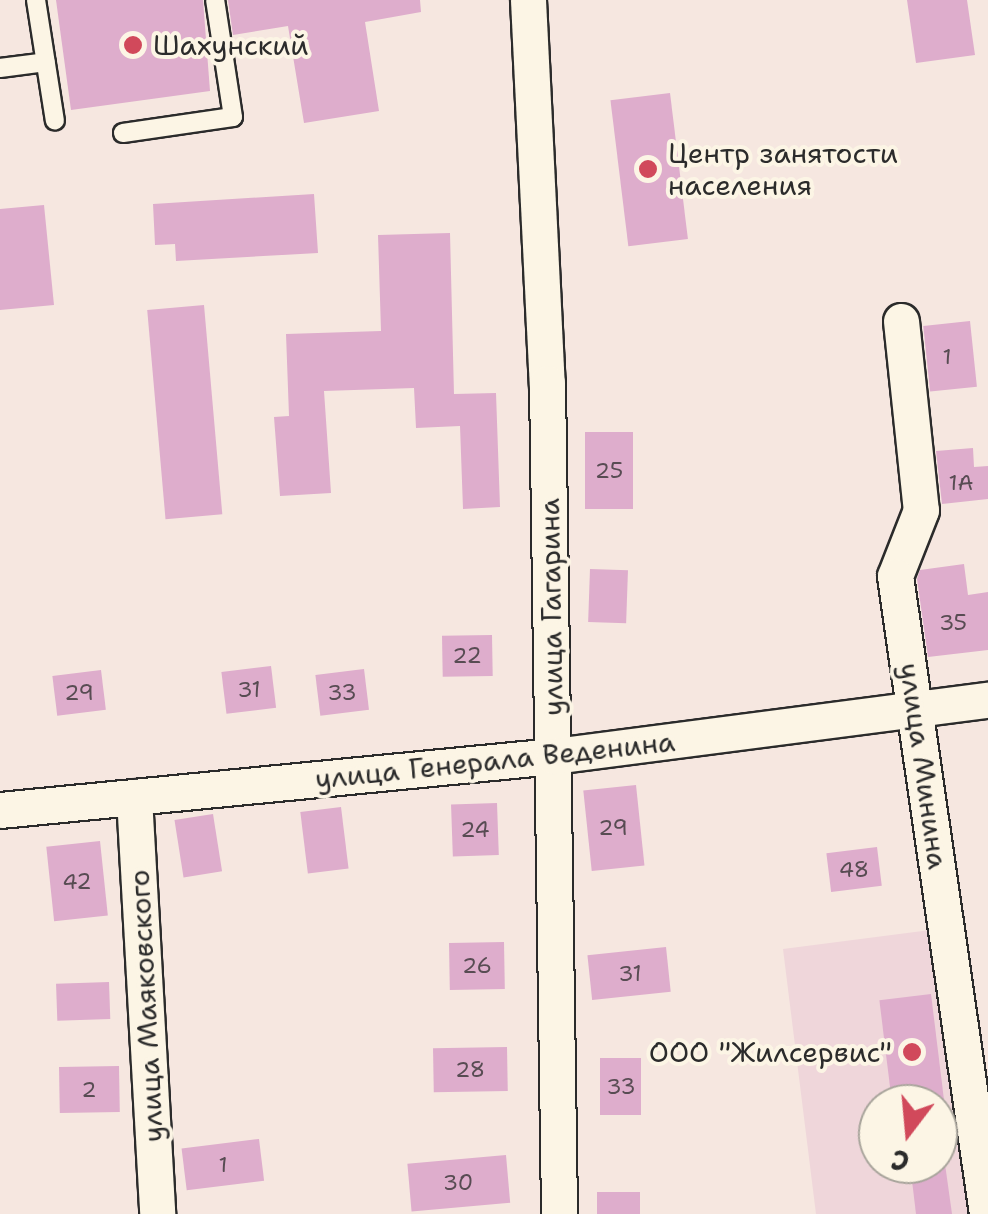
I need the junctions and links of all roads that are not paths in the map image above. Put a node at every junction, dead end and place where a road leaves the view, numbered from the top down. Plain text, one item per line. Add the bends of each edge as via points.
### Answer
1 (36, 0) edge
2 (215, 0) edge
3 (528, 0) edge
4 (46, 62) junction
5 (0, 68) edge
6 (55, 121) dead end
7 (123, 133) dead end
8 (901, 321) dead end
9 (988, 700) edge
10 (918, 710) junction
11 (554, 756) junction
12 (134, 797) junction
13 (0, 810) edge
14 (156, 1214) edge
15 (559, 1214) edge
16 (987, 1214) edge

1 - 4 lane
2 - 7 lane via 232,118
3 - 11 street, улица Гагарина via 547,383
4 - 5 lane
4 - 6 lane
8 - 10 street, улица Минина via 921,510 895,576
9 - 10 street, улица Генерала Веденина
10 - 11 street, улица Генерала Веденина
10 - 16 street, улица Минина
11 - 12 street, улица Генерала Веденина
11 - 15 street, улица Гагарина
12 - 13 street, улица Генерала Веденина
12 - 14 street, улица Маяковского

